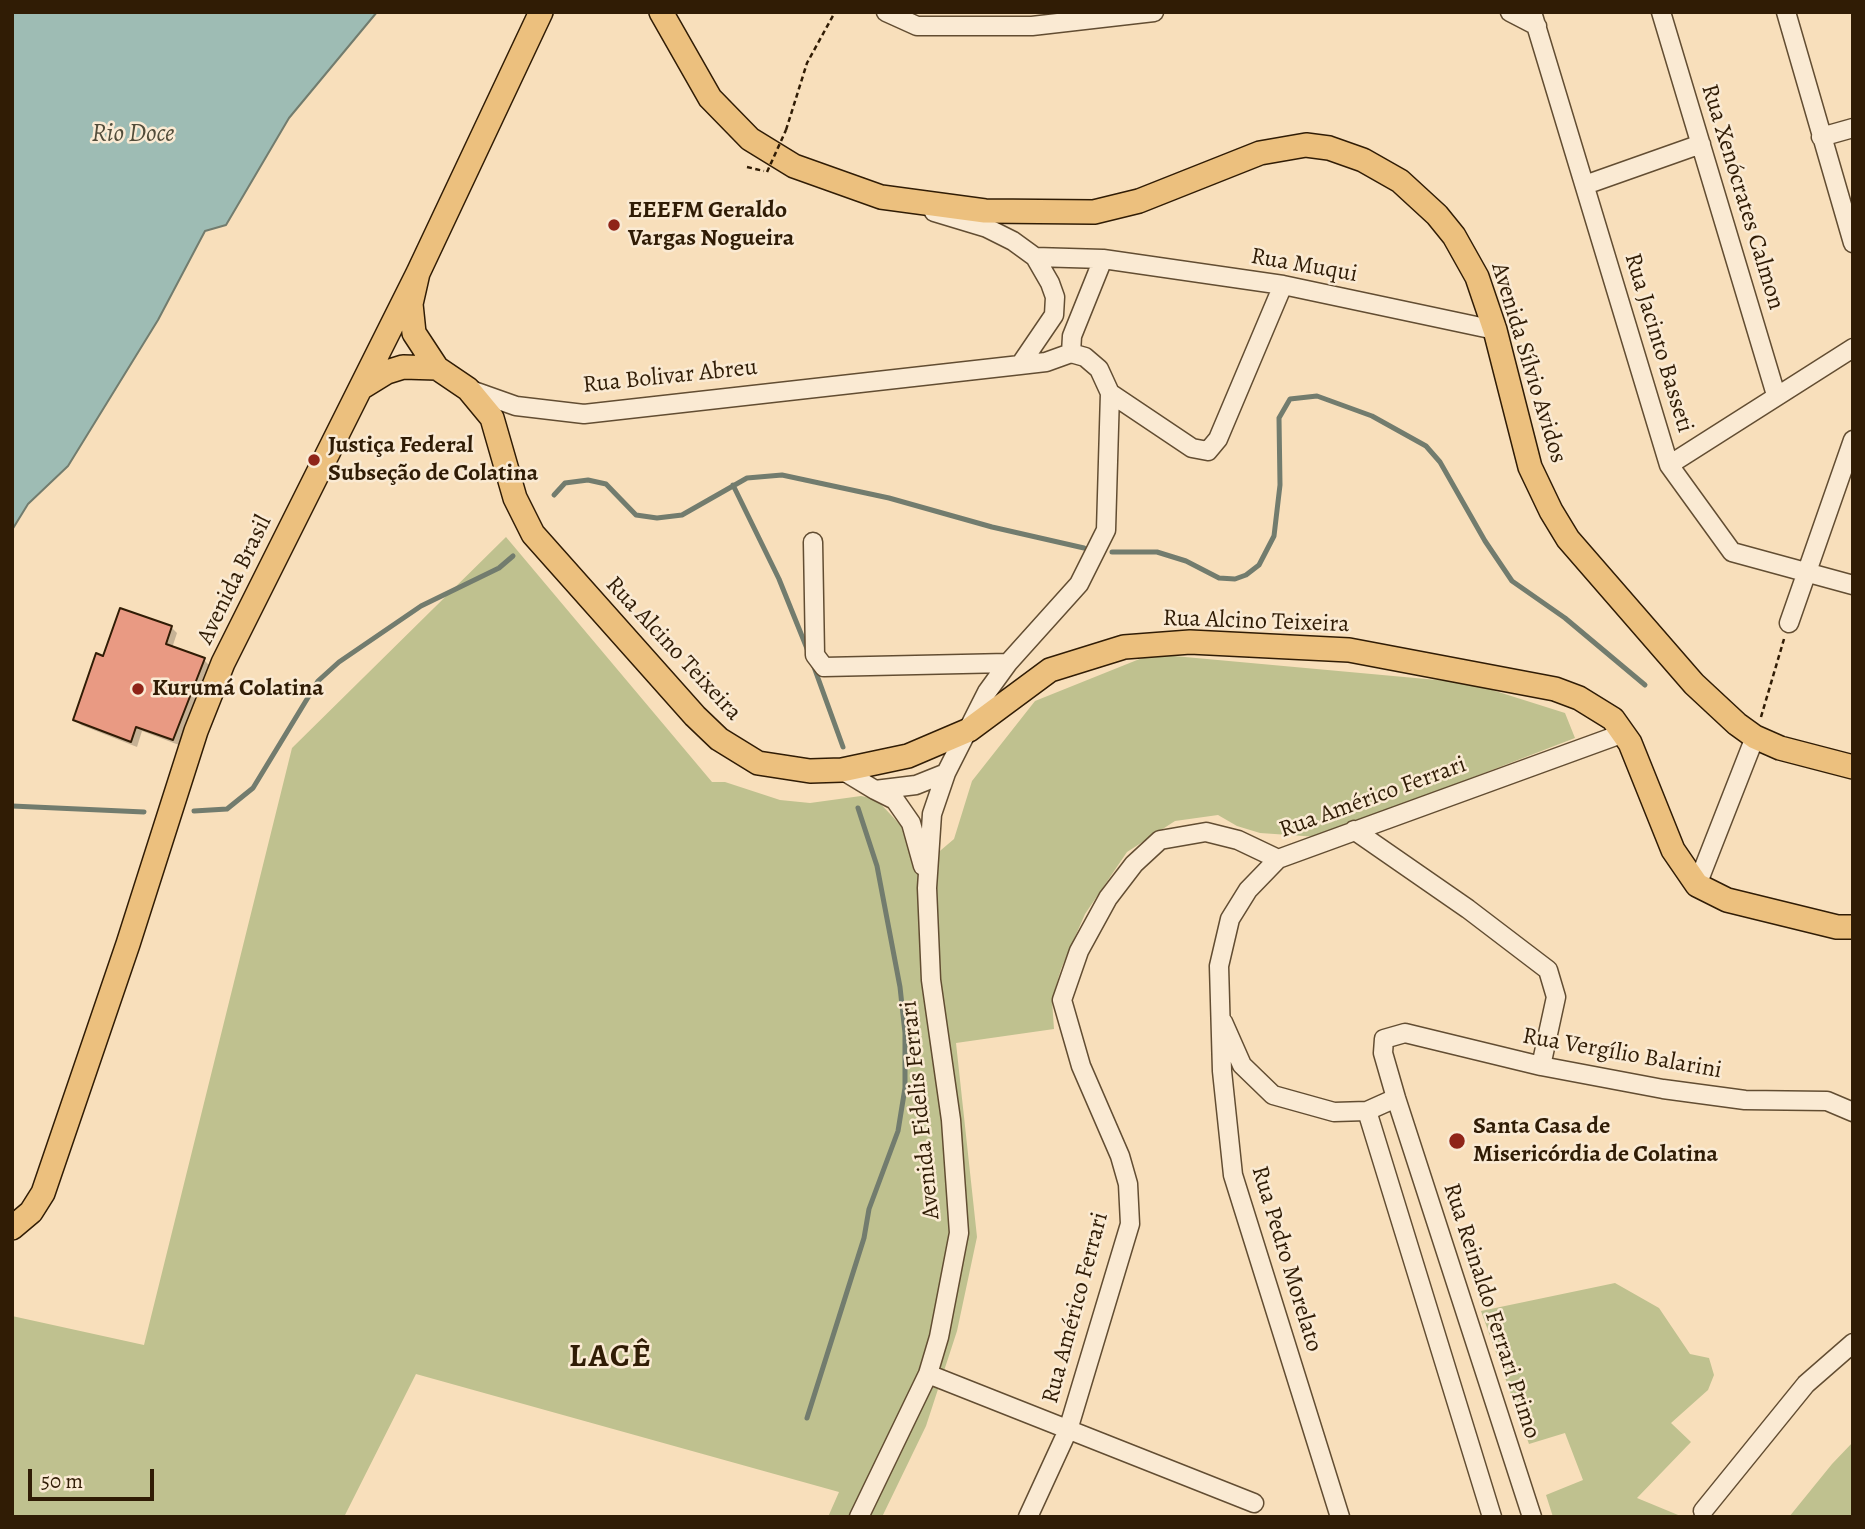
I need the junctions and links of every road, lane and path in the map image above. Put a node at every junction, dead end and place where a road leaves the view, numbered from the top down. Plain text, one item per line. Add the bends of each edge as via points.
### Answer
1 (541, 12) edge
2 (661, 12) edge
3 (835, 12) edge
4 (886, 12) edge
5 (1510, 12) edge
6 (1661, 12) edge
7 (1786, 12) edge
8 (1150, 13) edge
9 (1030, 19) edge
10 (1535, 19) edge
11 (1853, 128) edge
12 (1821, 137) junction
13 (1700, 144) junction
14 (747, 167) dead end
15 (1585, 185) junction
16 (881, 197) junction
17 (1853, 243) edge
18 (1035, 257) junction
19 (1103, 259) junction
20 (418, 273) junction
21 (1283, 285) junction
22 (1054, 315) junction
23 (1495, 330) junction
24 (1071, 345) junction
25 (1853, 348) edge
26 (1020, 365) junction
27 (437, 368) junction
28 (468, 388) junction
29 (359, 390) junction
30 (1110, 393) junction
31 (1776, 396) junction
32 (1853, 440) edge
33 (1669, 465) junction
34 (813, 542) dead end
35 (1804, 573) junction
36 (1853, 585) edge
37 (1789, 623) joint
38 (1008, 663) junction
39 (969, 730) junction
40 (1624, 733) junction
41 (1755, 737) junction
42 (1853, 766) edge
43 (842, 770) junction
44 (946, 773) junction
45 (875, 790) junction
46 (1354, 830) junction
47 (1278, 859) junction
48 (1697, 886) junction
49 (928, 888) junction
50 (1853, 927) edge
51 (1219, 1013) junction
52 (1384, 1039) joint
53 (1541, 1066) junction
54 (1396, 1098) junction
55 (1367, 1111) junction
56 (1853, 1112) edge
57 (12, 1228) edge
58 (1853, 1343) edge
59 (928, 1374) junction
60 (1068, 1430) junction
61 (1254, 1503) dead end
62 (1703, 1511) dead end
63 (859, 1517) edge
64 (1028, 1517) edge
65 (1340, 1517) edge
66 (1492, 1517) edge
67 (1532, 1517) edge

1 - 20 main road, Avenida Brasil
2 - 16 main road, Avenida Sílvio Avidos via 710,98 750,139 794,166
3 - 14 path, bridge via 807,63 767,172
4 - 9 street via 917,26
5 - 10 street
6 - 13 street, Rua Xenócrates Calmon
7 - 12 street
8 - 9 street
10 - 15 street, Rua Jacinto Basseti
11 - 12 street
12 - 17 street
13 - 15 street
13 - 31 street, Rua Xenócrates Calmon
15 - 33 street, Rua Jacinto Basseti
16 - 18 street via 987,228
16 - 23 main road, Avenida Sílvio Avidos via 985,211 1094,212 1139,201 1259,153 1306,145 1329,148 1401,181 1437,215 1472,267
18 - 19 street, Rua Muqui
18 - 22 street via 1055,298
19 - 21 street, Rua Muqui
19 - 24 street
20 - 27 main road, Rua Bolivar Abreu via 411,304 414,334
20 - 29 main road, Avenida Brasil
21 - 23 street, Rua Muqui
21 - 30 street via 1218,439 1208,451 1192,448
22 - 24 street
22 - 26 street
23 - 41 main road, Avenida Sílvio Avidos via 1530,467 1550,511 1568,539 1694,684
24 - 26 street, Rua Bolivar Abreu via 1046,362
24 - 30 street via 1099,369
25 - 31 street
26 - 28 street, Rua Bolivar Abreu via 584,414 516,406
27 - 28 main road, Rua Bolivar Abreu
27 - 29 main road via 387,372
28 - 43 main road, Rua Alcino Teixeira via 492,418 515,498 533,534 695,716 719,739 758,763 810,771
29 - 57 main road, Avenida Brasil via 223,663 196,731 43,1193 31,1212
30 - 38 street, Avenida Fidelis Ferrari via 1106,530 1079,584
31 - 33 street
32 - 35 street
33 - 35 street, Rua Jacinto Basseti via 1732,552
34 - 38 street via 815,655 824,667
35 - 36 street, Rua Jacinto Basseti
35 - 37 street
37 - 41 path
38 - 39 street, Avenida Fidelis Ferrari via 987,692
39 - 40 main road, Rua Alcino Teixeira via 1050,670 1124,647 1190,642 1349,650 1555,689 1598,708
39 - 43 main road, Rua Alcino Teixeira via 908,756
39 - 44 street, Avenida Fidelis Ferrari
40 - 46 street, Rua Américo Ferrari
40 - 48 main road, Rua Alcino Teixeira via 1673,850
41 - 42 main road, Avenida Sílvio Avidos
41 - 48 street
43 - 45 street, Avenida Fidelis Ferrari
44 - 45 street via 916,785
44 - 49 street, Avenida Fidelis Ferrari via 932,814
45 - 49 street, Avenida Fidelis Ferrari via 895,800 911,823
46 - 47 street, Rua Américo Ferrari
46 - 53 street via 1548,970 1556,997
47 - 51 street, Rua Pedro Morelato via 1248,890 1230,919 1219,966
47 - 60 street, Rua Américo Ferrari via 1238,840 1206,832 1160,841 1134,864 1108,898 1070,975 1062,1000 1069,1032 1120,1156 1128,1184 1130,1224
48 - 50 main road via 1739,903 1836,927
49 - 59 street, Avenida Fidelis Ferrari via 932,980 951,1120 959,1233
51 - 55 street via 1242,1065 1273,1095 1334,1112
51 - 65 street, Rua Pedro Morelato via 1233,1175
52 - 53 street, Rua Vergílio Balarini via 1405,1033
52 - 54 street, Rua Reinaldo Ferrari Primo via 1383,1053
53 - 56 street, Rua Vergílio Balarini via 1745,1100 1827,1101
54 - 55 street
54 - 67 street, Rua Reinaldo Ferrari Primo
55 - 66 street
58 - 62 street via 1806,1384
59 - 60 street
59 - 63 street, Avenida Fidelis Ferrari
60 - 61 street
60 - 64 street, Rua Américo Ferrari

